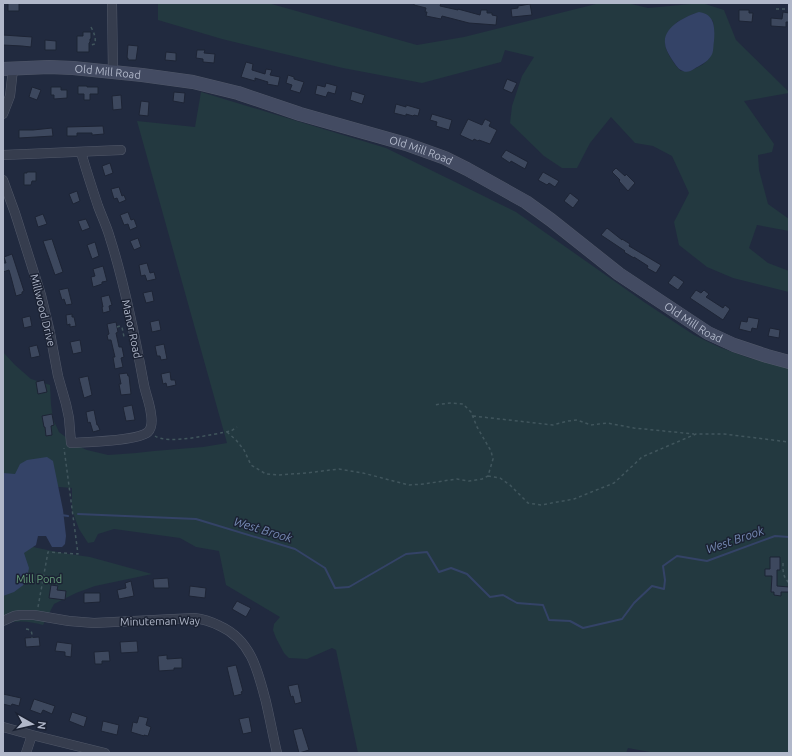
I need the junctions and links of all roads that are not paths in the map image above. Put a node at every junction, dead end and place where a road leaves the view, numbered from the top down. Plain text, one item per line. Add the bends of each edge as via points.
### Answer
1 (112, 3) edge
2 (8, 69) edge
3 (113, 72) junction
4 (3, 114) edge
5 (121, 150) dead end
6 (81, 152) junction
7 (3, 155) edge
8 (3, 180) edge
9 (789, 362) edge
10 (67, 443) joint
11 (3, 621) edge
12 (3, 727) edge
13 (32, 735) junction
14 (26, 753) edge
15 (105, 753) edge
16 (277, 753) edge

1 - 3 street
2 - 3 main road, Old Mill Road via 56,67
2 - 4 street via 10,96
3 - 9 main road, Old Mill Road via 223,89 406,144 450,160 534,208 619,274 708,333 732,344
5 - 6 street
6 - 7 street
6 - 10 street, Manor Road via 110,237 122,282 152,422 145,434 128,439
8 - 10 street, Millwood Drive via 41,295 69,418
11 - 16 street, Minuteman Way via 20,615 94,623 194,618 224,627 242,641 253,659
12 - 13 street
13 - 14 street
13 - 15 street

